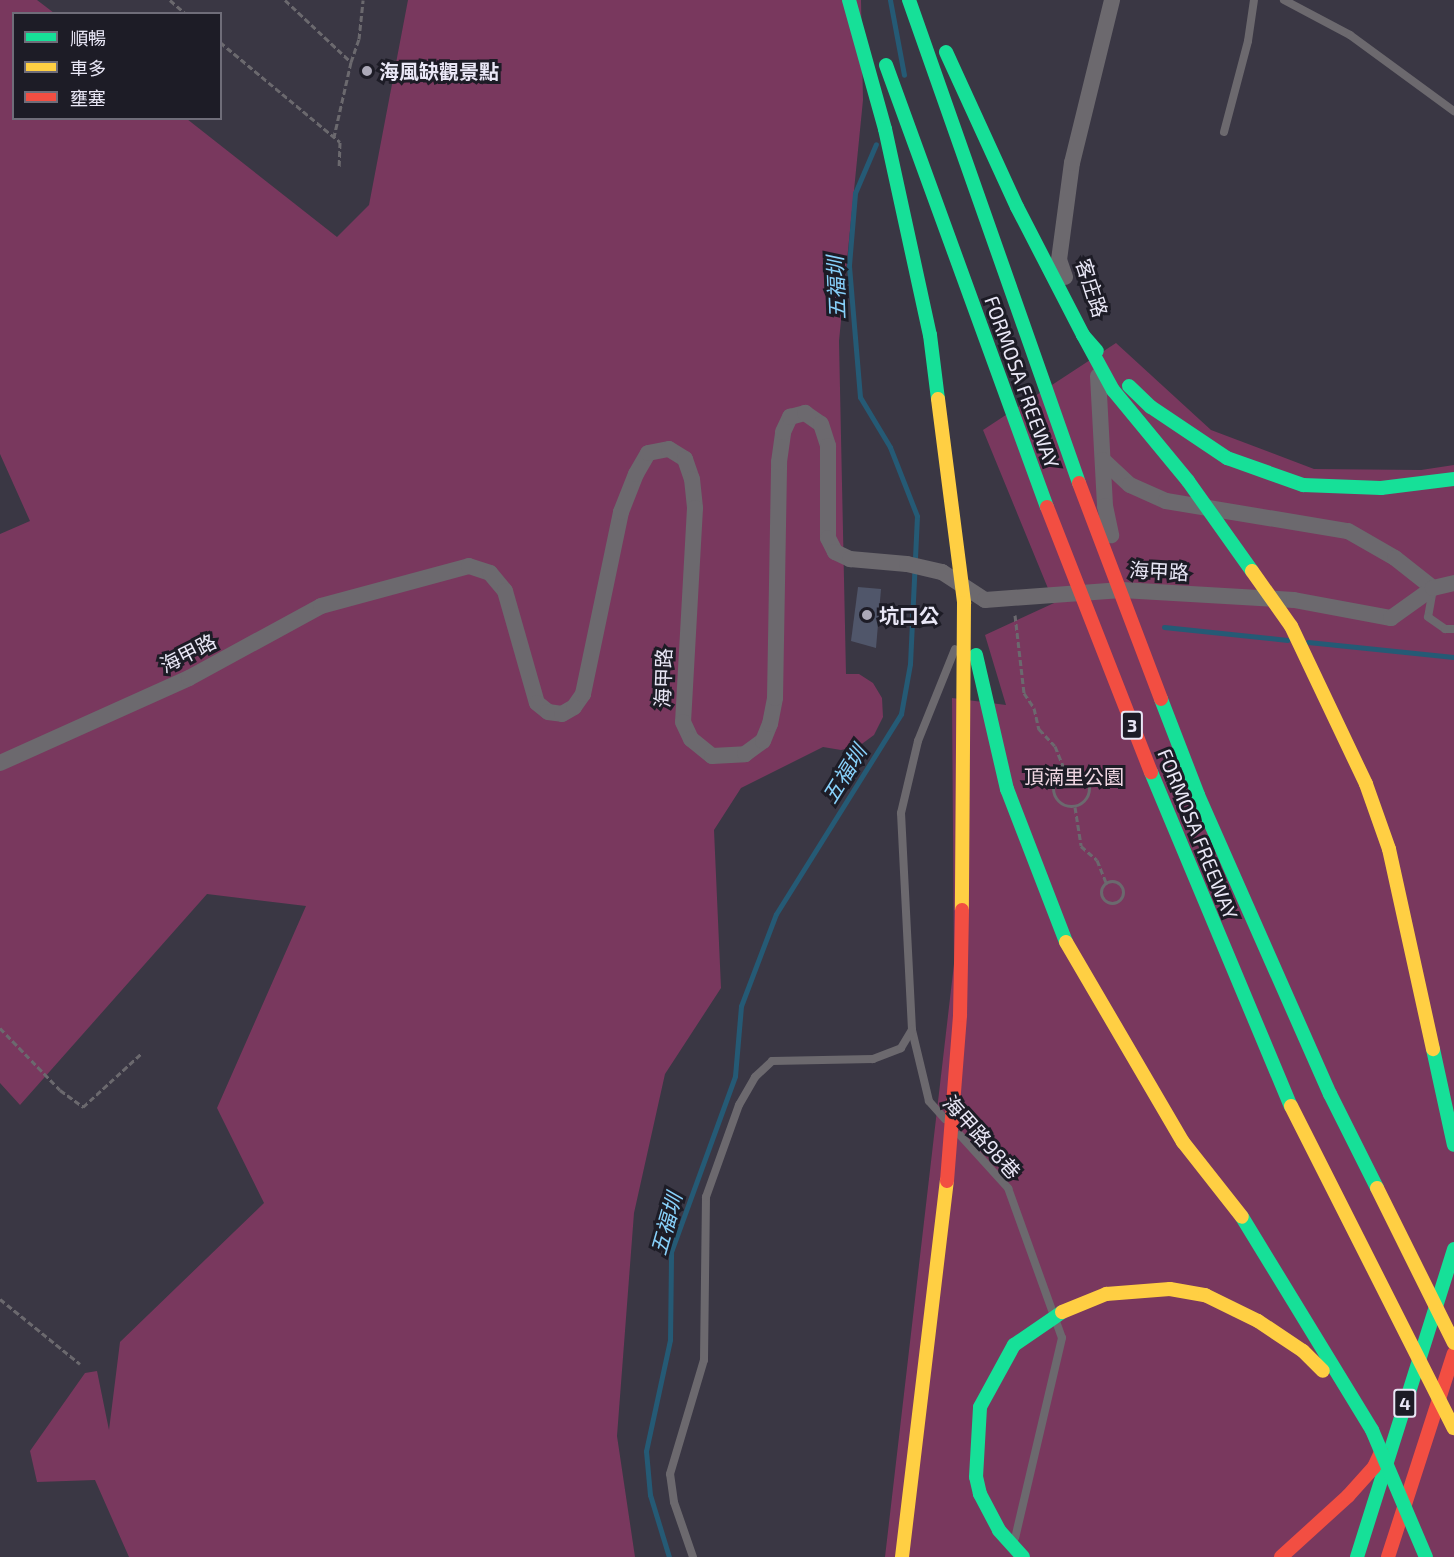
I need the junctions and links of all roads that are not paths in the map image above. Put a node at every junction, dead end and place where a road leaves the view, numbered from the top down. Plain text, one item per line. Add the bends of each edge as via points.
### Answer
1 (849, 0) edge
2 (862, 0) edge
3 (909, 0) edge
4 (923, 0) edge
5 (1112, 0) edge
6 (1254, 0) edge
7 (1284, 0) edge
8 (874, 34) dead end
9 (882, 56) dead end
10 (1454, 111) edge
11 (1224, 132) dead end
12 (1083, 335) junction
13 (1103, 460) junction
14 (1454, 479) edge
15 (1454, 583) edge
16 (1433, 588) junction
17 (1122, 590) junction
18 (964, 603) junction
19 (974, 618) dead end
20 (1454, 630) edge
21 (0, 763) edge
22 (912, 1030) junction
23 (1454, 1145) edge
24 (1454, 1250) edge
25 (1454, 1343) edge
26 (1454, 1353) edge
27 (1407, 1398) junction
28 (1454, 1408) edge
29 (1454, 1428) edge
30 (1372, 1430) junction
31 (1443, 1441) dead end
32 (1428, 1483) dead end
33 (693, 1557) edge
34 (902, 1557) edge
35 (1010, 1557) edge
36 (1023, 1557) edge
37 (1281, 1557) edge
38 (1357, 1557) edge
39 (1388, 1557) edge
40 (1397, 1557) edge
41 (1426, 1557) edge

1 - 18 highway, bridge via 885,129 930,335
2 - 8 highway
3 - 25 highway, FORMOSA FREEWAY / 3, bridge via 1082,492 1198,795 1329,1094
4 - 12 highway, bridge via 1017,207
5 - 13 street, 客庄路 via 1072,163 1059,260 1098,371
6 - 11 lane via 1248,41
7 - 10 lane via 1350,36
9 - 29 highway, FORMOSA FREEWAY / 3, bridge via 1047,507 1166,810 1298,1123
12 - 14 highway, bridge via 1152,407 1227,458 1303,485 1381,488
12 - 23 highway, bridge via 1113,390 1188,482 1291,626 1366,784 1389,849
13 - 16 street via 1130,485 1166,501 1348,531 1395,558
13 - 17 street, 客庄路 via 1105,506
15 - 16 street, 海甲路
16 - 17 street, 海甲路 via 1391,618 1294,600
16 - 20 lane via 1428,617 1445,629
17 - 21 street, 海甲路 via 1012,598 983,604 942,572 907,564 850,559 835,552 828,538 828,446 821,424 806,413 790,417 783,432 779,462 775,698 763,741 745,754 712,756 691,739 683,722 695,508 685,459 669,450 648,453 636,474 621,512 583,694 574,707 562,714 548,712 537,703 505,591 490,573 469,566 321,606 189,678
18 - 30 highway, bridge via 1007,789 1068,946 1183,1142 1253,1231
18 - 34 highway, bridge via 960,1015 945,1211
19 - 22 lane, 海甲路98巷 via 946,663 918,741 901,813
22 - 33 lane via 901,1048 873,1059 772,1062 755,1077 739,1105 706,1197 704,1360 670,1474 674,1502
22 - 35 lane, 海甲路98巷 via 929,1101 1008,1188 1062,1338
24 - 27 highway, 4, bridge
26 - 39 highway, 4, bridge
27 - 37 highway via 1374,1467 1303,1541
27 - 38 highway, 4
28 - 31 highway
30 - 36 highway, bridge via 1303,1351 1238,1309 1205,1295 1170,1289 1087,1299 1051,1316 1014,1345 980,1407 976,1477 980,1494 999,1530
30 - 41 highway, bridge
32 - 40 highway

